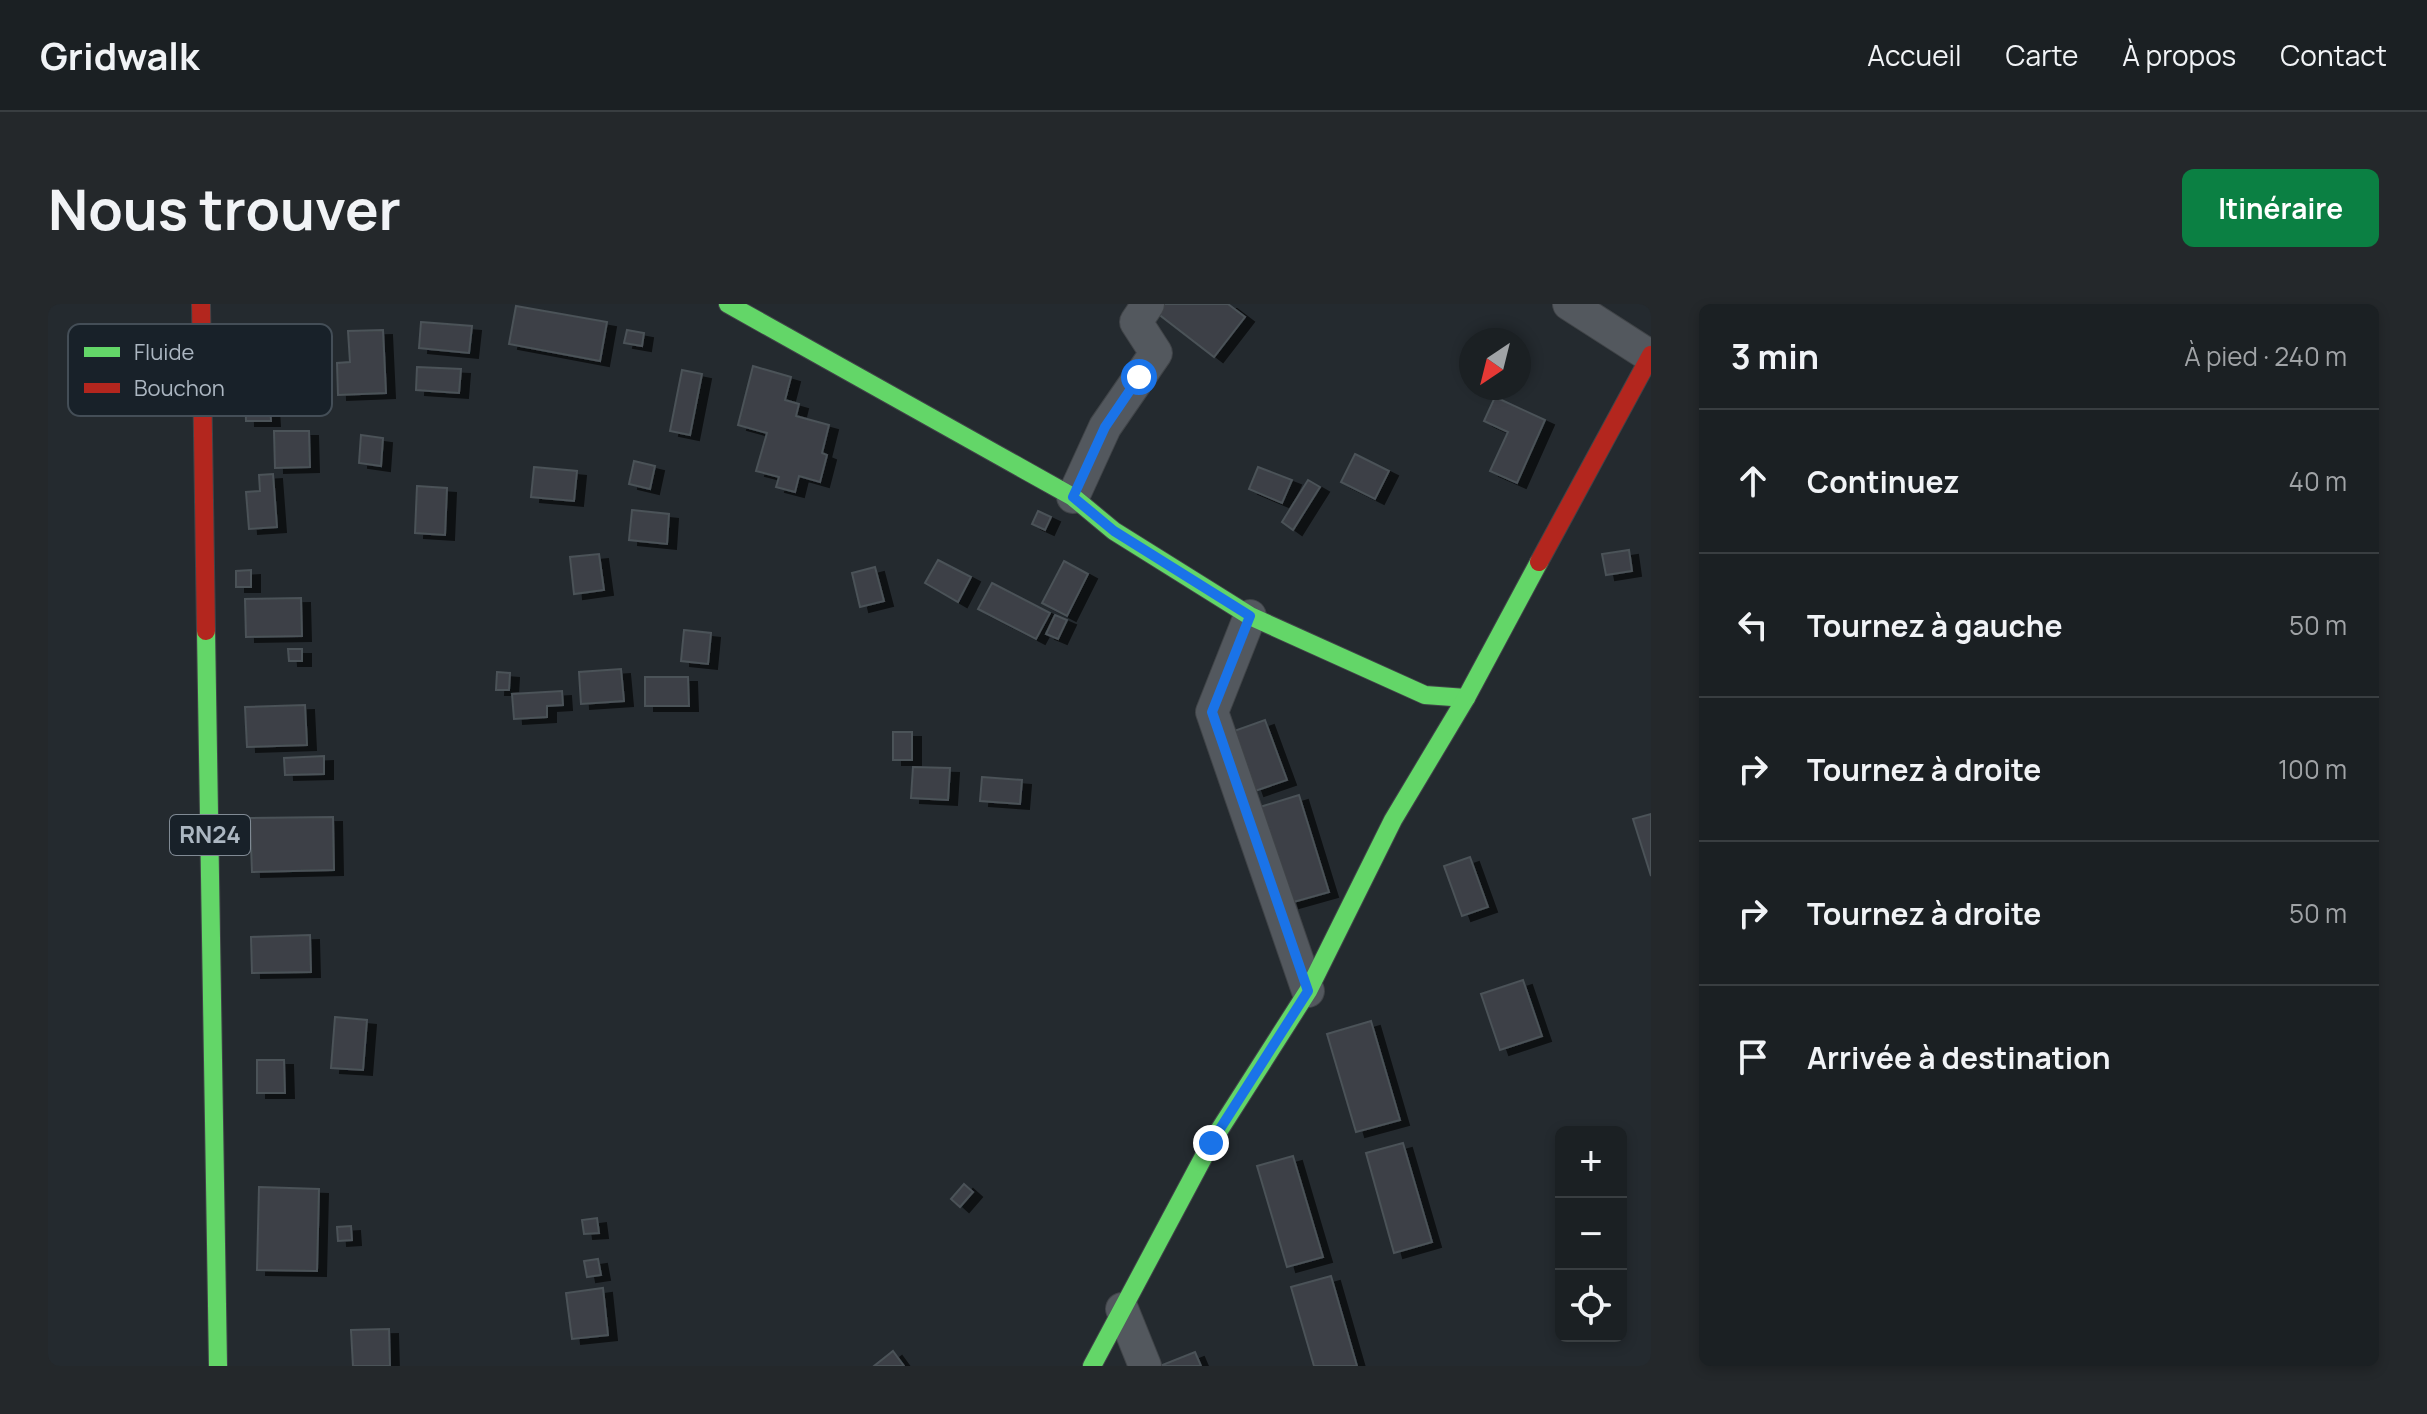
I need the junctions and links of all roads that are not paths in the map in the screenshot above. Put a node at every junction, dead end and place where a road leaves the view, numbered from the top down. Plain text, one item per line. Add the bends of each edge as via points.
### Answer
1 (201, 304) edge
2 (728, 304) edge
3 (1148, 304) edge
4 (1569, 304) edge
5 (201, 324) edge
6 (1651, 356) edge
7 (203, 416) edge
8 (1073, 497) junction
9 (1250, 616) junction
10 (1466, 698) junction
11 (1308, 991) junction
12 (1122, 1309) junction
13 (218, 1366) edge
14 (1092, 1366) edge
15 (1145, 1366) edge

1 - 5 street, RN24
2 - 8 street
3 - 8 street via 1136,322 1156,353 1105,427
4 - 6 street
6 - 10 street
7 - 13 street, RN24
8 - 9 street via 1114,531
9 - 10 street via 1425,695
9 - 11 street via 1212,712
10 - 11 street via 1393,820
11 - 12 street via 1211,1143
12 - 14 street
12 - 15 street

